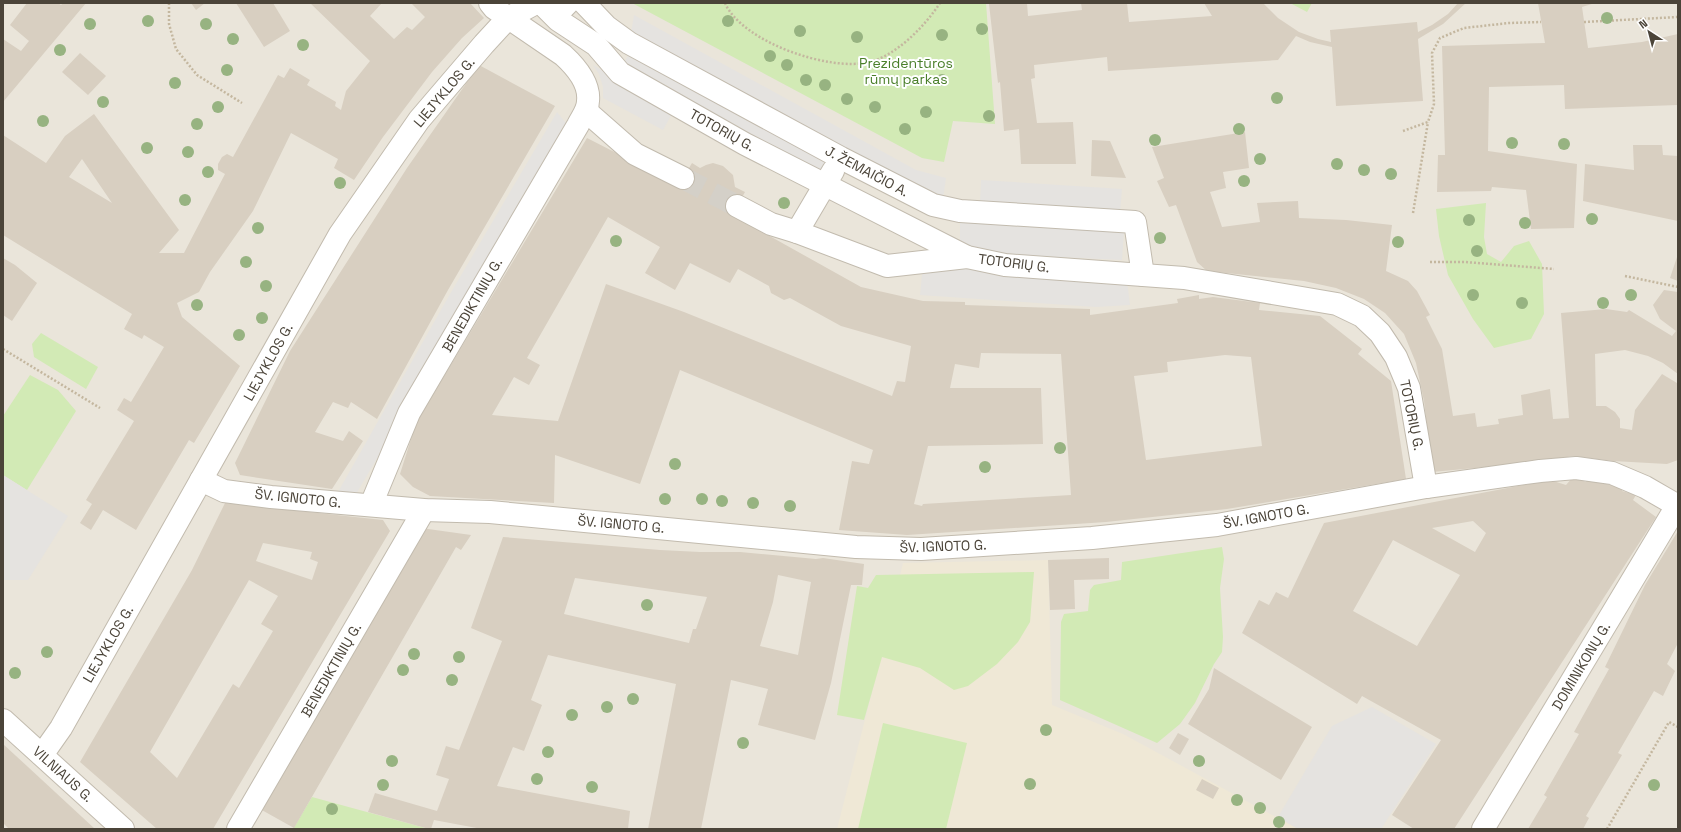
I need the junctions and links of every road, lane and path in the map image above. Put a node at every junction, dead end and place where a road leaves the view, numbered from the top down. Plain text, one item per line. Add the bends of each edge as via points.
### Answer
1 (169, 3) edge
2 (490, 3) edge
3 (568, 3) edge
4 (584, 3) edge
5 (725, 3) edge
6 (940, 3) edge
7 (540, 4) edge
8 (1678, 17) edge
9 (508, 18) junction
10 (1541, 22) dead end
11 (1584, 22) dead end
12 (242, 103) dead end
13 (586, 111) junction
14 (1428, 122) junction
15 (1403, 131) dead end
16 (841, 158) junction
17 (683, 178) tunnel mouth
18 (825, 183) junction
19 (933, 205) junction
20 (737, 206) tunnel mouth
21 (1414, 213) dead end
22 (797, 232) junction
23 (923, 235) junction
24 (966, 257) junction
25 (1430, 262) dead end
26 (1554, 269) dead end
27 (1143, 275) junction
28 (1625, 276) dead end
29 (1678, 287) edge
30 (3, 348) edge
31 (100, 408) dead end
32 (202, 480) junction
33 (1426, 487) junction
34 (371, 505) junction
35 (1678, 505) edge
36 (424, 510) junction
37 (3, 720) edge
38 (1678, 727) edge
39 (42, 755) junction
40 (124, 829) edge
41 (238, 829) edge
42 (1483, 829) edge
43 (1607, 829) edge

1 - 12 path via 169,24 176,49 198,75
2 - 9 street
3 - 7 street via 562,9 556,10
4 - 16 street, J. ŽEMAIČIO A. via 607,27 629,43
5 - 6 path via 739,22 768,42 790,52 844,64 868,63 884,57 924,24
7 - 9 street, LIEJYKLOS G.
7 - 18 street, TOTORIŲ G. via 558,20 596,45 620,73 745,144
8 - 11 path
9 - 13 street via 562,55 576,68 588,92
9 - 32 street, LIEJYKLOS G. via 419,120 340,234
10 - 14 path via 1464,28 1440,38 1432,53 1434,104
13 - 17 street via 635,154
13 - 34 street, BENEDIKTINIŲ G. via 409,413
14 - 15 path
14 - 21 path
16 - 18 street
16 - 19 street, J. ŽEMAIČIO A.
18 - 22 street
18 - 23 street, TOTORIŲ G.
19 - 23 street
19 - 27 street, J. ŽEMAIČIO A. via 960,211 1135,222
20 - 22 street via 771,224
22 - 24 street via 887,266
23 - 24 street, TOTORIŲ G.
24 - 27 street, TOTORIŲ G. via 1005,265
25 - 26 path
27 - 33 street, TOTORIŲ G. via 1184,278 1302,297 1337,304 1362,316 1380,333 1396,357 1409,388
28 - 29 path
30 - 31 path
32 - 34 street, ŠV. IGNOTO G. via 224,491
32 - 39 street, LIEJYKLOS G. via 61,728
33 - 35 street, ŠV. IGNOTO G. via 1576,468 1612,473
33 - 36 street, ŠV. IGNOTO G. via 1217,525 1092,538 921,549 856,547 490,512
34 - 36 street, ŠV. IGNOTO G.
35 - 42 street, DOMINIKONŲ G.
36 - 41 street, BENEDIKTINIŲ G.
37 - 39 street, VILNIAUS G.
38 - 43 path via 1669,722
39 - 40 street, VILNIAUS G.

